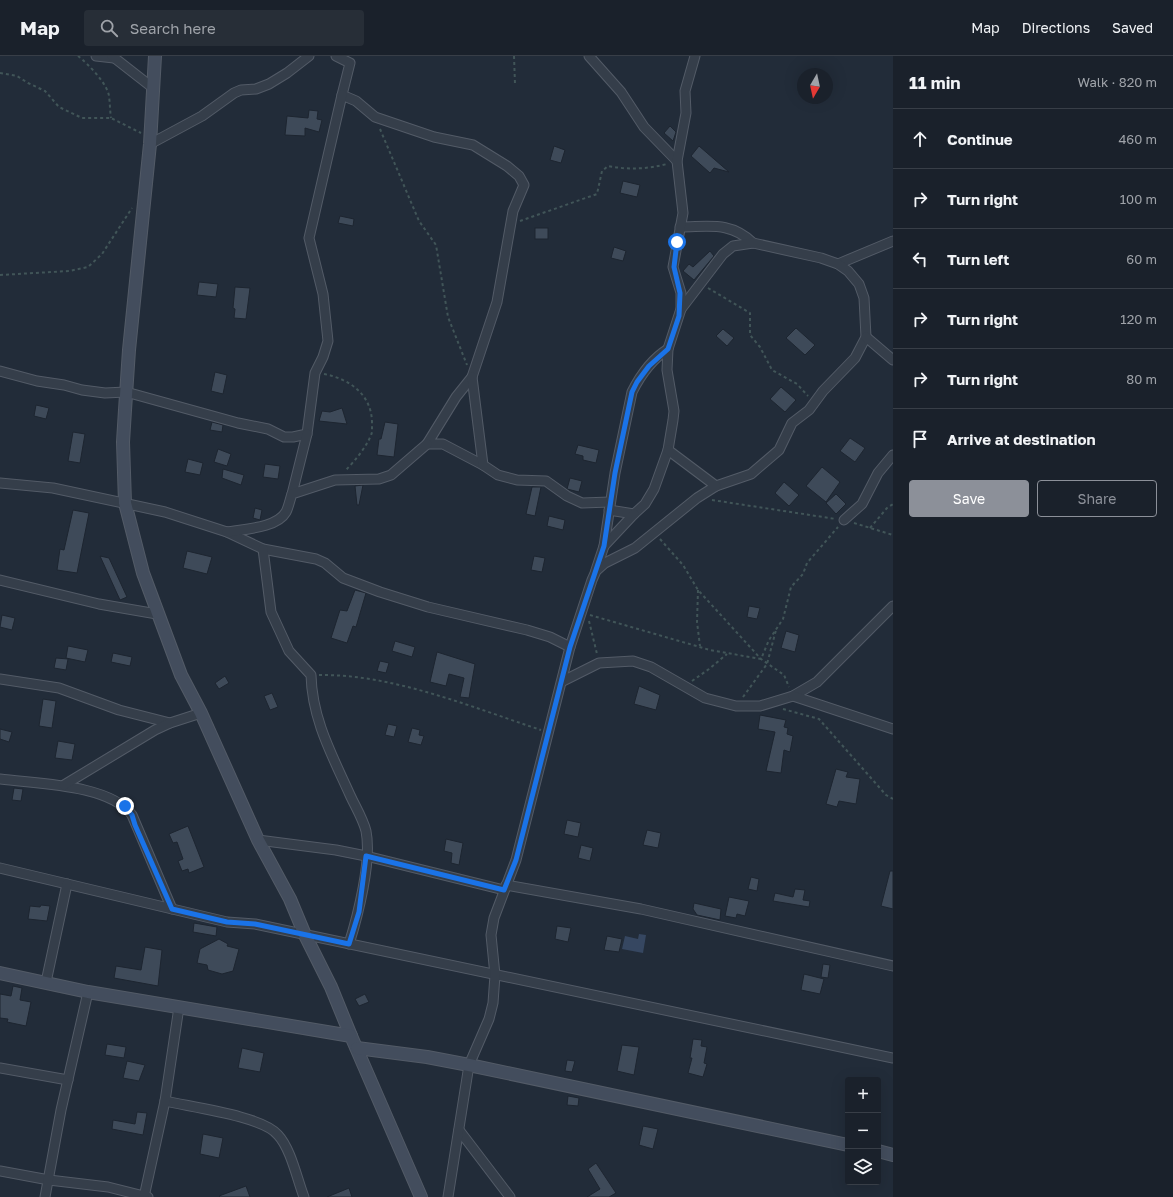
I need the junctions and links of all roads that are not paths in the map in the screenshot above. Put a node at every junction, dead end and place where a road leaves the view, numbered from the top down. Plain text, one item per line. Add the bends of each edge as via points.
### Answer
1 (96, 56) edge
2 (155, 56) edge
3 (309, 56) edge
4 (336, 56) edge
5 (589, 56) edge
6 (695, 56) edge
7 (113, 57) edge
8 (352, 60) edge
9 (153, 88) junction
10 (342, 95) junction
11 (150, 141) junction
12 (677, 161) junction
13 (680, 228) junction
14 (893, 240) edge
15 (753, 243) junction
16 (838, 264) junction
17 (681, 310) junction
18 (866, 337) junction
19 (668, 349) junction
20 (860, 351) junction
21 (885, 353) junction
22 (893, 360) edge
23 (0, 371) edge
24 (472, 377) junction
25 (126, 392) junction
26 (307, 434) junction
27 (427, 444) junction
28 (668, 450) junction
29 (893, 455) edge
30 (483, 465) junction
31 (0, 483) edge
32 (716, 486) junction
33 (292, 494) junction
34 (126, 503) junction
35 (610, 506) junction
36 (634, 514) junction
37 (844, 520) road end
38 (227, 532) junction
39 (604, 546) junction
40 (263, 549) junction
41 (596, 571) junction
42 (0, 580) edge
43 (893, 606) edge
44 (157, 614) junction
45 (570, 647) junction
46 (0, 679) edge
47 (563, 681) junction
48 (793, 696) junction
49 (201, 713) junction
50 (170, 723) junction
51 (893, 729) edge
52 (0, 779) edge
53 (64, 785) junction
54 (258, 840) junction
55 (366, 856) junction
56 (0, 868) edge
57 (67, 884) junction
58 (505, 888) junction
59 (172, 909) junction
60 (304, 935) junction
61 (349, 944) junction
62 (893, 966) edge
63 (0, 973) edge
64 (495, 975) junction
65 (46, 982) junction
66 (88, 992) junction
67 (179, 1007) junction
68 (351, 1036) junction
69 (357, 1048) junction
70 (893, 1058) edge
71 (469, 1065) junction
72 (0, 1068) edge
73 (68, 1080) junction
74 (165, 1101) junction
75 (459, 1130) junction
76 (845, 1144) edge
77 (881, 1152) edge
78 (893, 1155) edge
79 (0, 1171) edge
80 (49, 1180) junction
81 (45, 1197) edge
82 (146, 1197) edge
83 (304, 1197) edge
84 (420, 1197) edge
85 (448, 1197) edge
86 (510, 1197) edge

1 - 7 street
2 - 9 street
3 - 11 street via 269,84 234,93 202,116
4 - 8 street
5 - 12 street via 621,92 644,127
6 - 12 street via 685,91 686,113
7 - 9 street
8 - 10 street
9 - 11 street
10 - 24 street via 375,117 434,137 473,145 507,166 519,176 524,185 511,224 497,302
10 - 26 street via 309,238 323,294 328,341 327,349 315,373
11 - 25 street
12 - 13 street via 682,203
13 - 15 street via 729,228
13 - 17 street via 674,267
14 - 16 street
15 - 16 street
15 - 17 street via 734,246 723,254
16 - 18 street via 848,270 862,291
17 - 19 street
18 - 20 street
18 - 21 street
19 - 28 street via 667,370 674,411
19 - 35 street via 649,366 632,392
20 - 21 street via 871,349
20 - 32 street via 809,410 792,423 780,448 758,469 747,476
21 - 22 street
23 - 25 street via 82,390
24 - 27 street
24 - 30 street
25 - 26 street via 268,429 284,437 293,438
25 - 34 street via 123,442
26 - 33 street
27 - 30 street via 443,444
27 - 33 street via 391,475 379,479 335,480
28 - 32 street
28 - 36 street via 654,488 645,504
29 - 37 street via 878,473 862,504
30 - 35 street via 498,475 516,480 546,481 582,503
31 - 34 street via 53,488
32 - 41 street via 697,498 635,548 605,563
33 - 38 street via 285,513 279,519 260,527
34 - 38 street via 165,512
34 - 44 street via 143,573
35 - 36 street
35 - 39 street
36 - 39 street
38 - 40 street
39 - 41 street
40 - 45 street via 309,557 325,563 355,584 428,607 527,630
40 - 55 street via 271,612 289,651 311,675 319,728 366,830
41 - 45 street
42 - 44 street via 99,604
43 - 48 street via 817,682
44 - 49 street via 181,674
45 - 47 street
46 - 50 street via 59,688 119,710
47 - 48 street via 599,664 634,661 706,698 736,706 760,706
47 - 58 street via 516,860
48 - 51 street
49 - 50 street
49 - 54 street
50 - 53 street via 125,747
52 - 53 street
53 - 59 street via 114,799 125,806 132,815
54 - 55 street
54 - 60 street via 290,899
55 - 58 street
55 - 61 street via 359,912
56 - 57 street
57 - 59 street
57 - 65 street
58 - 62 street via 641,909
58 - 64 street via 491,935
59 - 60 street via 227,922 255,924
60 - 61 street
60 - 68 street via 331,987
61 - 64 street
63 - 65 street
64 - 70 street
64 - 71 street via 489,1019
65 - 66 street
66 - 67 street
66 - 73 street
67 - 68 street
67 - 74 street
68 - 69 street
69 - 71 street
69 - 84 street
71 - 75 street
71 - 76 street
72 - 73 street
73 - 80 street
74 - 82 street
74 - 83 street via 266,1125 278,1134 285,1144
75 - 85 street
75 - 86 street
77 - 78 street
79 - 80 street
80 - 81 street
80 - 82 street via 108,1187

